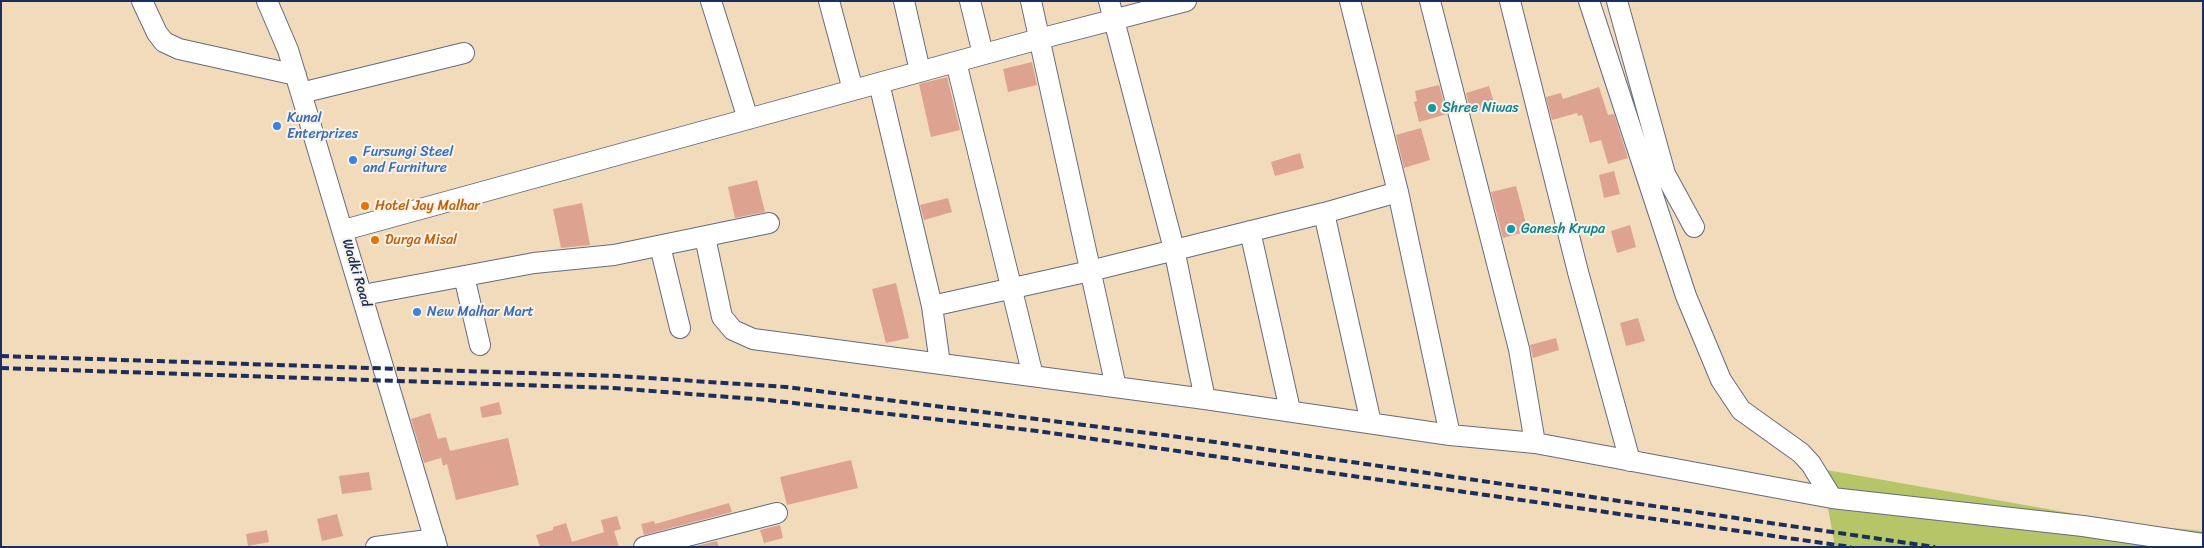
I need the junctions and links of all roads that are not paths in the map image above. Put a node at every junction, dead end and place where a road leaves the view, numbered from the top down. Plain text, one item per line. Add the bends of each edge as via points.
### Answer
1 (142, 1) edge
2 (267, 1) edge
3 (711, 1) edge
4 (828, 1) edge
5 (904, 1) edge
6 (970, 1) edge
7 (1031, 1) edge
8 (1186, 1) edge
9 (1350, 1) edge
10 (1430, 1) edge
11 (1510, 1) edge
12 (1589, 1) edge
13 (1617, 1) edge
14 (1111, 11) edge
15 (1039, 39) junction
16 (464, 53) dead end
17 (984, 54) junction
18 (956, 62) junction
19 (920, 71) junction
20 (879, 83) junction
21 (298, 84) junction
22 (853, 90) junction
23 (748, 119) junction
24 (1398, 192) junction
25 (1324, 213) junction
26 (769, 223) dead end
27 (1694, 227) dead end
28 (344, 230) junction
29 (1250, 231) junction
30 (705, 237) junction
31 (660, 246) junction
32 (1174, 249) junction
33 (1090, 271) junction
34 (464, 276) junction
35 (1012, 288) junction
36 (363, 295) junction
37 (932, 306) junction
38 (680, 328) dead end
39 (480, 345) dead end
40 (940, 364) junction
41 (1033, 376) junction
42 (1116, 387) junction
43 (1205, 399) junction
44 (1290, 410) junction
45 (1371, 423) junction
46 (1450, 435) junction
47 (1535, 443) junction
48 (1630, 461) junction
49 (1832, 498) junction
50 (777, 513) dead end
51 (436, 543) edge
52 (2203, 544) edge
53 (376, 547) edge
54 (644, 547) edge

1 - 21 street via 164,42
2 - 21 street, Wadki Road via 288,50
3 - 23 street
4 - 22 street
5 - 19 street
6 - 17 street
7 - 15 street
8 - 14 street
9 - 24 street
10 - 47 street via 1519,349
11 - 48 street via 1578,272
12 - 49 street via 1686,296 1721,380 1741,410 1800,452
13 - 27 street via 1665,174
14 - 15 street
14 - 32 street
15 - 17 street
15 - 33 street
16 - 21 street
17 - 18 street
18 - 19 street
18 - 35 street
19 - 20 street
20 - 22 street
20 - 37 street
21 - 28 street, Wadki Road
22 - 23 street
23 - 28 street
24 - 25 street
24 - 46 street
25 - 29 street
25 - 45 street
26 - 30 street
28 - 36 street, Wadki Road
29 - 32 street
29 - 44 street
30 - 31 street
30 - 40 street via 722,317 742,336
31 - 34 street
31 - 38 street
32 - 33 street
32 - 43 street
33 - 35 street
33 - 42 street
34 - 36 street
34 - 39 street
35 - 37 street
35 - 41 street
36 - 51 street, Wadki Road
37 - 40 street
40 - 41 street
41 - 42 street
42 - 43 street
43 - 44 street
44 - 45 street
45 - 46 street
46 - 47 street
47 - 48 street
48 - 49 street
49 - 52 street via 2084,526
50 - 54 street
51 - 53 street

